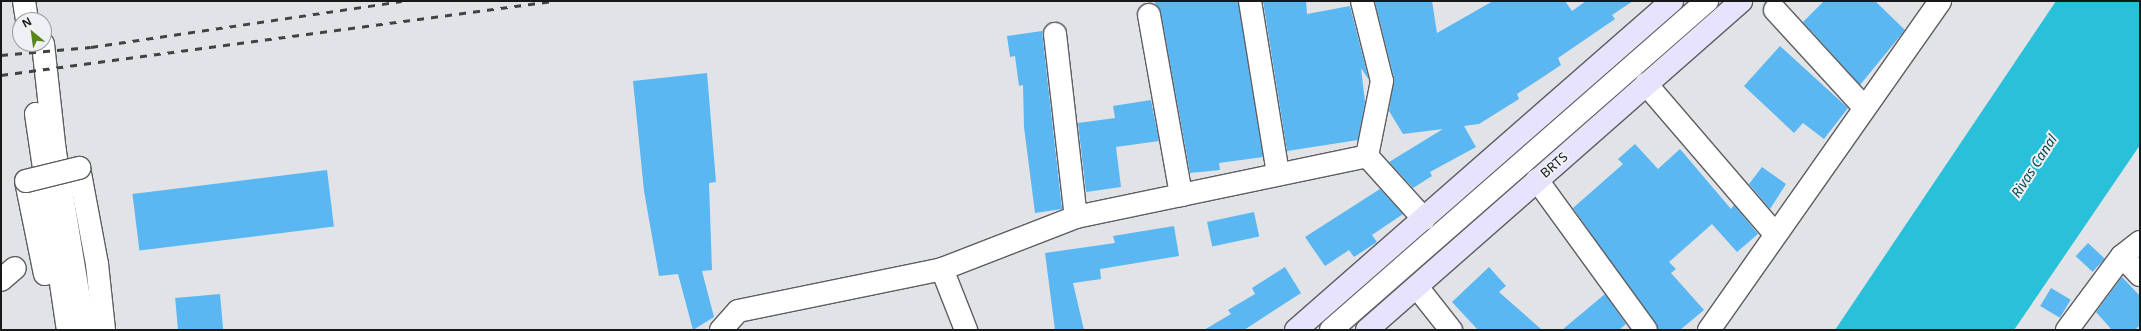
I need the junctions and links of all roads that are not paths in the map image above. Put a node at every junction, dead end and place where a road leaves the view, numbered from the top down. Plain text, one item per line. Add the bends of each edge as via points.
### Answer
1 (24, 1) edge
2 (39, 1) edge
3 (1250, 1) edge
4 (1362, 1) edge
5 (1672, 1) edge
6 (1707, 1) edge
7 (1742, 1) edge
8 (1940, 1) edge
9 (1775, 10) dead end
10 (26, 12) edge
11 (40, 12) edge
12 (1149, 15) dead end
13 (1055, 34) dead end
14 (30, 52) edge
15 (44, 52) edge
16 (1646, 84) junction
17 (1864, 107) junction
18 (1367, 156) junction
19 (1278, 174) junction
20 (1537, 180) junction
21 (1181, 195) junction
22 (1076, 217) junction
23 (1424, 219) junction
24 (1775, 234) junction
25 (2140, 242) edge
26 (2122, 256) junction
27 (942, 269) junction
28 (2140, 275) edge
29 (1417, 287) junction
30 (55, 330) edge
31 (68, 330) edge
32 (84, 330) edge
33 (104, 330) edge
34 (721, 330) edge
35 (966, 330) edge
36 (1296, 330) edge
37 (1331, 330) edge
38 (1367, 330) edge
39 (1451, 330) edge
40 (1646, 330) edge
41 (1709, 330) edge
42 (2068, 330) edge

1 - 10 street
2 - 11 street
3 - 19 street
4 - 18 street via 1382,81
5 - 23 main road
6 - 37 street
7 - 16 main road, BRTS
8 - 17 street
9 - 17 street
12 - 21 street
13 - 22 street
14 - 31 street via 38,145
15 - 32 street via 55,152
16 - 20 main road, BRTS
16 - 24 street
17 - 24 street
18 - 19 street
18 - 23 street
19 - 21 street
20 - 29 main road, BRTS
20 - 40 street
21 - 22 street
22 - 27 street
23 - 36 main road
24 - 41 street
25 - 26 street
26 - 28 street
26 - 42 street
27 - 34 street via 738,310
27 - 35 street
29 - 38 main road, BRTS
29 - 39 street
30 - 33 street, bridge via 26,181 79,168 97,264

